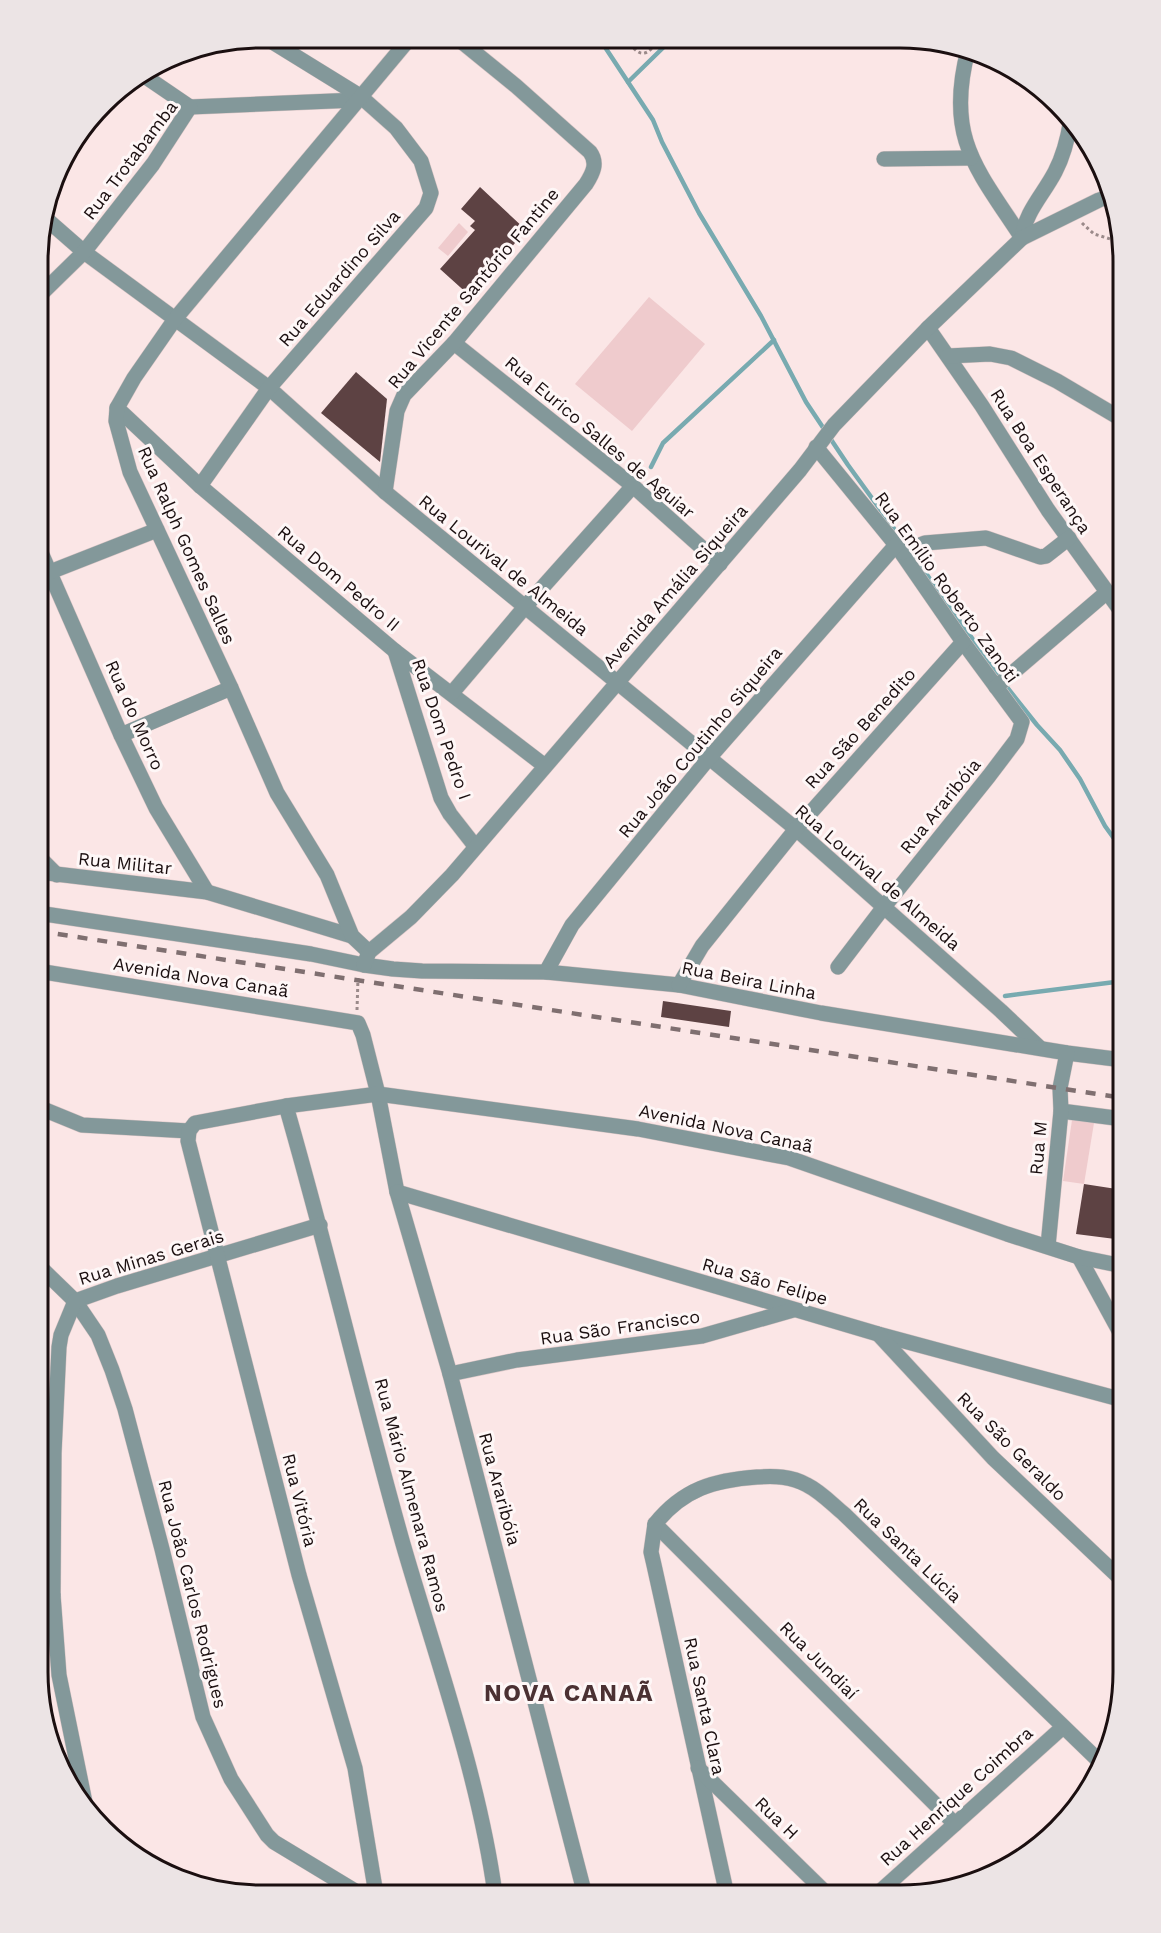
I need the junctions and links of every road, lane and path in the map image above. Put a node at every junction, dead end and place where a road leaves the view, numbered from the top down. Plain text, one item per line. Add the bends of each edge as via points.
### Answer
1 (282, 48) edge
2 (402, 48) edge
3 (469, 48) edge
4 (634, 48) edge
5 (653, 48) edge
6 (966, 59) edge
7 (150, 80) edge
8 (359, 98) junction
9 (190, 107) junction
10 (1068, 130) edge
11 (971, 158) junction
12 (884, 159) dead end
13 (1104, 198) edge
14 (51, 223) edge
15 (1094, 234) dead end
16 (1022, 238) junction
17 (1112, 240) edge
18 (84, 252) junction
19 (48, 287) edge
20 (176, 319) junction
21 (928, 328) junction
22 (454, 343) junction
23 (948, 356) junction
24 (269, 388) junction
25 (117, 408) junction
26 (1113, 414) edge
27 (818, 445) junction
28 (200, 486) junction
29 (633, 486) junction
30 (385, 492) junction
31 (157, 530) junction
32 (1069, 538) junction
33 (899, 549) junction
34 (720, 564) junction
35 (48, 568) edge
36 (50, 572) junction
37 (1107, 592) junction
38 (1113, 600) edge
39 (524, 608) junction
40 (963, 642) junction
41 (395, 651) junction
42 (617, 683) junction
43 (996, 687) junction
44 (231, 688) junction
45 (452, 693) junction
46 (1022, 722) joint
47 (121, 735) junction
48 (709, 758) junction
49 (545, 766) junction
50 (796, 829) junction
51 (475, 846) junction
52 (48, 866) edge
53 (48, 874) edge
54 (57, 875) junction
55 (207, 892) junction
56 (883, 908) junction
57 (48, 914) edge
58 (352, 936) junction
59 (367, 958) junction
60 (838, 968) dead end
61 (546, 972) junction
62 (48, 973) edge
63 (679, 985) junction
64 (358, 1023) junction
65 (1040, 1048) junction
66 (1067, 1053) junction
67 (1113, 1058) edge
68 (378, 1094) junction
69 (286, 1106) junction
70 (1061, 1110) junction
71 (48, 1111) edge
72 (1113, 1118) edge
73 (194, 1126) junction
74 (397, 1192) junction
75 (320, 1225) junction
76 (1048, 1246) junction
77 (217, 1257) junction
78 (1079, 1257) junction
79 (1113, 1264) edge
80 (48, 1275) edge
81 (75, 1301) junction
82 (793, 1310) junction
83 (1113, 1320) edge
84 (878, 1334) junction
85 (450, 1374) junction
86 (1113, 1397) edge
87 (655, 1524) junction
88 (1113, 1572) edge
89 (48, 1587) edge
90 (53, 1595) junction
91 (1063, 1726) junction
92 (1095, 1757) edge
93 (698, 1768) junction
94 (82, 1786) edge
95 (956, 1824) junction
96 (345, 1885) edge
97 (374, 1885) edge
98 (494, 1885) edge
99 (582, 1885) edge
100 (725, 1885) edge
101 (818, 1885) edge
102 (887, 1885) edge

1 - 8 street
2 - 8 street
3 - 22 street, Rua Vicente Santório Fantine via 590,152 595,165 586,184
4 - 5 path via 643,54
6 - 11 street via 962,122
7 - 9 street
8 - 9 street, Rua Trotabamba
8 - 20 street
8 - 24 street, Rua Eduardino Silva via 396,128 421,161 431,193 426,208
9 - 18 street, Rua Trotabamba via 153,164
10 - 16 street via 1062,160 1029,213
11 - 12 street
11 - 16 street
13 - 16 street
14 - 18 street, Rua Lourival de Almeida
15 - 17 path
16 - 21 street, Avenida Amália Siqueira
18 - 19 street, Rua Trotabamba
18 - 20 street, Rua Lourival de Almeida
20 - 24 street, Rua Lourival de Almeida
20 - 25 street
21 - 23 street, Rua Boa Esperança
21 - 27 street, Avenida Amália Siqueira
22 - 29 street, Rua Eurico Salles de Aguiar
22 - 30 street, Rua Vicente Santório Fantine via 400,401
23 - 26 street via 990,354 1011,358
23 - 32 street, Rua Boa Esperança
24 - 28 street, Rua Eduardino Silva
24 - 30 street, Rua Lourival de Almeida
25 - 28 street, Rua Dom Pedro II
25 - 31 street, Rua Ralph Gomes Salles via 119,438 130,472
27 - 33 street, Rua Emílio Roberto Zanoti
27 - 34 street, Avenida Amália Siqueira
28 - 41 street, Rua Dom Pedro II
29 - 34 street, Rua Eurico Salles de Aguiar
29 - 39 street
30 - 39 street, Rua Lourival de Almeida
31 - 36 street
31 - 44 street, Rua Ralph Gomes Salles
32 - 33 street via 1040,557 986,538
32 - 37 street, Rua Boa Esperança
33 - 40 street, Rua Emílio Roberto Zanoti
33 - 48 street, Rua João Coutinho Siqueira
34 - 42 street, Avenida Amália Siqueira
35 - 36 street, Rua do Morro
36 - 47 street, Rua do Morro
37 - 38 street, Rua Boa Esperança
37 - 43 street
39 - 42 street, Rua Lourival de Almeida
39 - 45 street
40 - 43 street, Rua Emílio Roberto Zanoti
40 - 50 street, Rua São Benedito
41 - 45 street, Rua Dom Pedro II
41 - 51 street, Rua Dom Pedro I via 441,798
42 - 48 street, Rua Lourival de Almeida
42 - 49 street, Avenida Amália Siqueira
43 - 46 street, Rua Emílio Roberto Zanoti
44 - 47 street
44 - 58 street, Rua Ralph Gomes Salles via 277,793 327,875
45 - 49 street, Rua Dom Pedro II
46 - 56 street, Rua Araribóia via 1017,739
47 - 55 street, Rua do Morro via 156,808
48 - 50 street, Rua Lourival de Almeida
48 - 61 street, Rua João Coutinho Siqueira via 572,925
49 - 51 street, Avenida Amália Siqueira
50 - 56 street, Rua Lourival de Almeida
50 - 63 street, Rua São Benedito via 702,946
51 - 59 street, Avenida Amália Siqueira via 452,875
52 - 54 street
53 - 54 street, Rua Militar
54 - 55 street, Rua Militar
55 - 58 street, Rua Militar
56 - 60 street, Rua Araribóia
56 - 65 street, Rua Lourival de Almeida
57 - 59 street, Rua Beira Linha via 311,954
58 - 59 street, Rua Ralph Gomes Salles
59 - 61 street, Rua Beira Linha via 423,971
59 - 64 path via 357,980
61 - 63 street, Rua Beira Linha
62 - 64 street, Avenida Nova Canaã
63 - 65 street, Rua Beira Linha via 820,1014
64 - 68 street, Rua Araribóia
65 - 66 street, Rua Beira Linha
66 - 67 street, Rua Beira Linha
66 - 70 street, Rua M via 1060,1088
68 - 69 street, Avenida Nova Canaã
68 - 74 street, Rua Araribóia
68 - 76 street, Avenida Nova Canaã via 638,1129 778,1155
69 - 73 street, Avenida Nova Canaã
69 - 75 street, Rua Mário Almenara Ramos
70 - 72 street
70 - 76 street, Rua M
71 - 73 street, Avenida Nova Canaã via 82,1125
73 - 77 street, Rua Vitória via 188,1141
74 - 82 street, Rua São Felipe
74 - 85 street, Rua Araribóia
75 - 77 street, Rua Minas Gerais
75 - 98 street, Rua Mário Almenara Ramos via 402,1542 486,1835
76 - 78 street, Avenida Nova Canaã
77 - 81 street, Rua Minas Gerais
77 - 97 street, Rua Vitória via 299,1575 355,1768
78 - 79 street, Avenida Nova Canaã
78 - 83 street
80 - 81 street, Rua João Carlos Rodrigues
81 - 90 street, Rua Minas Gerais via 59,1347
81 - 96 street, Rua João Carlos Rodrigues via 98,1335 124,1409 204,1717 219,1754 267,1835
82 - 84 street, Rua São Felipe
82 - 85 street, Rua São Francisco via 702,1336 517,1360
84 - 86 street, Rua São Felipe
84 - 88 street, Rua São Geraldo via 993,1458
85 - 99 street, Rua Araribóia
87 - 91 street, Rua Santa Lúcia via 676,1501 704,1486 733,1479 780,1476 808,1485 844,1514
87 - 93 street, Rua Santa Clara via 652,1558
87 - 95 street, Rua Jundiaí
89 - 90 street
90 - 94 street, Rua Minas Gerais via 59,1675
91 - 92 street, Rua Santa Lúcia
91 - 95 street, Rua Henrique Coimbra
93 - 100 street, Rua Santa Clara
93 - 101 street, Rua H
95 - 102 street, Rua Henrique Coimbra

